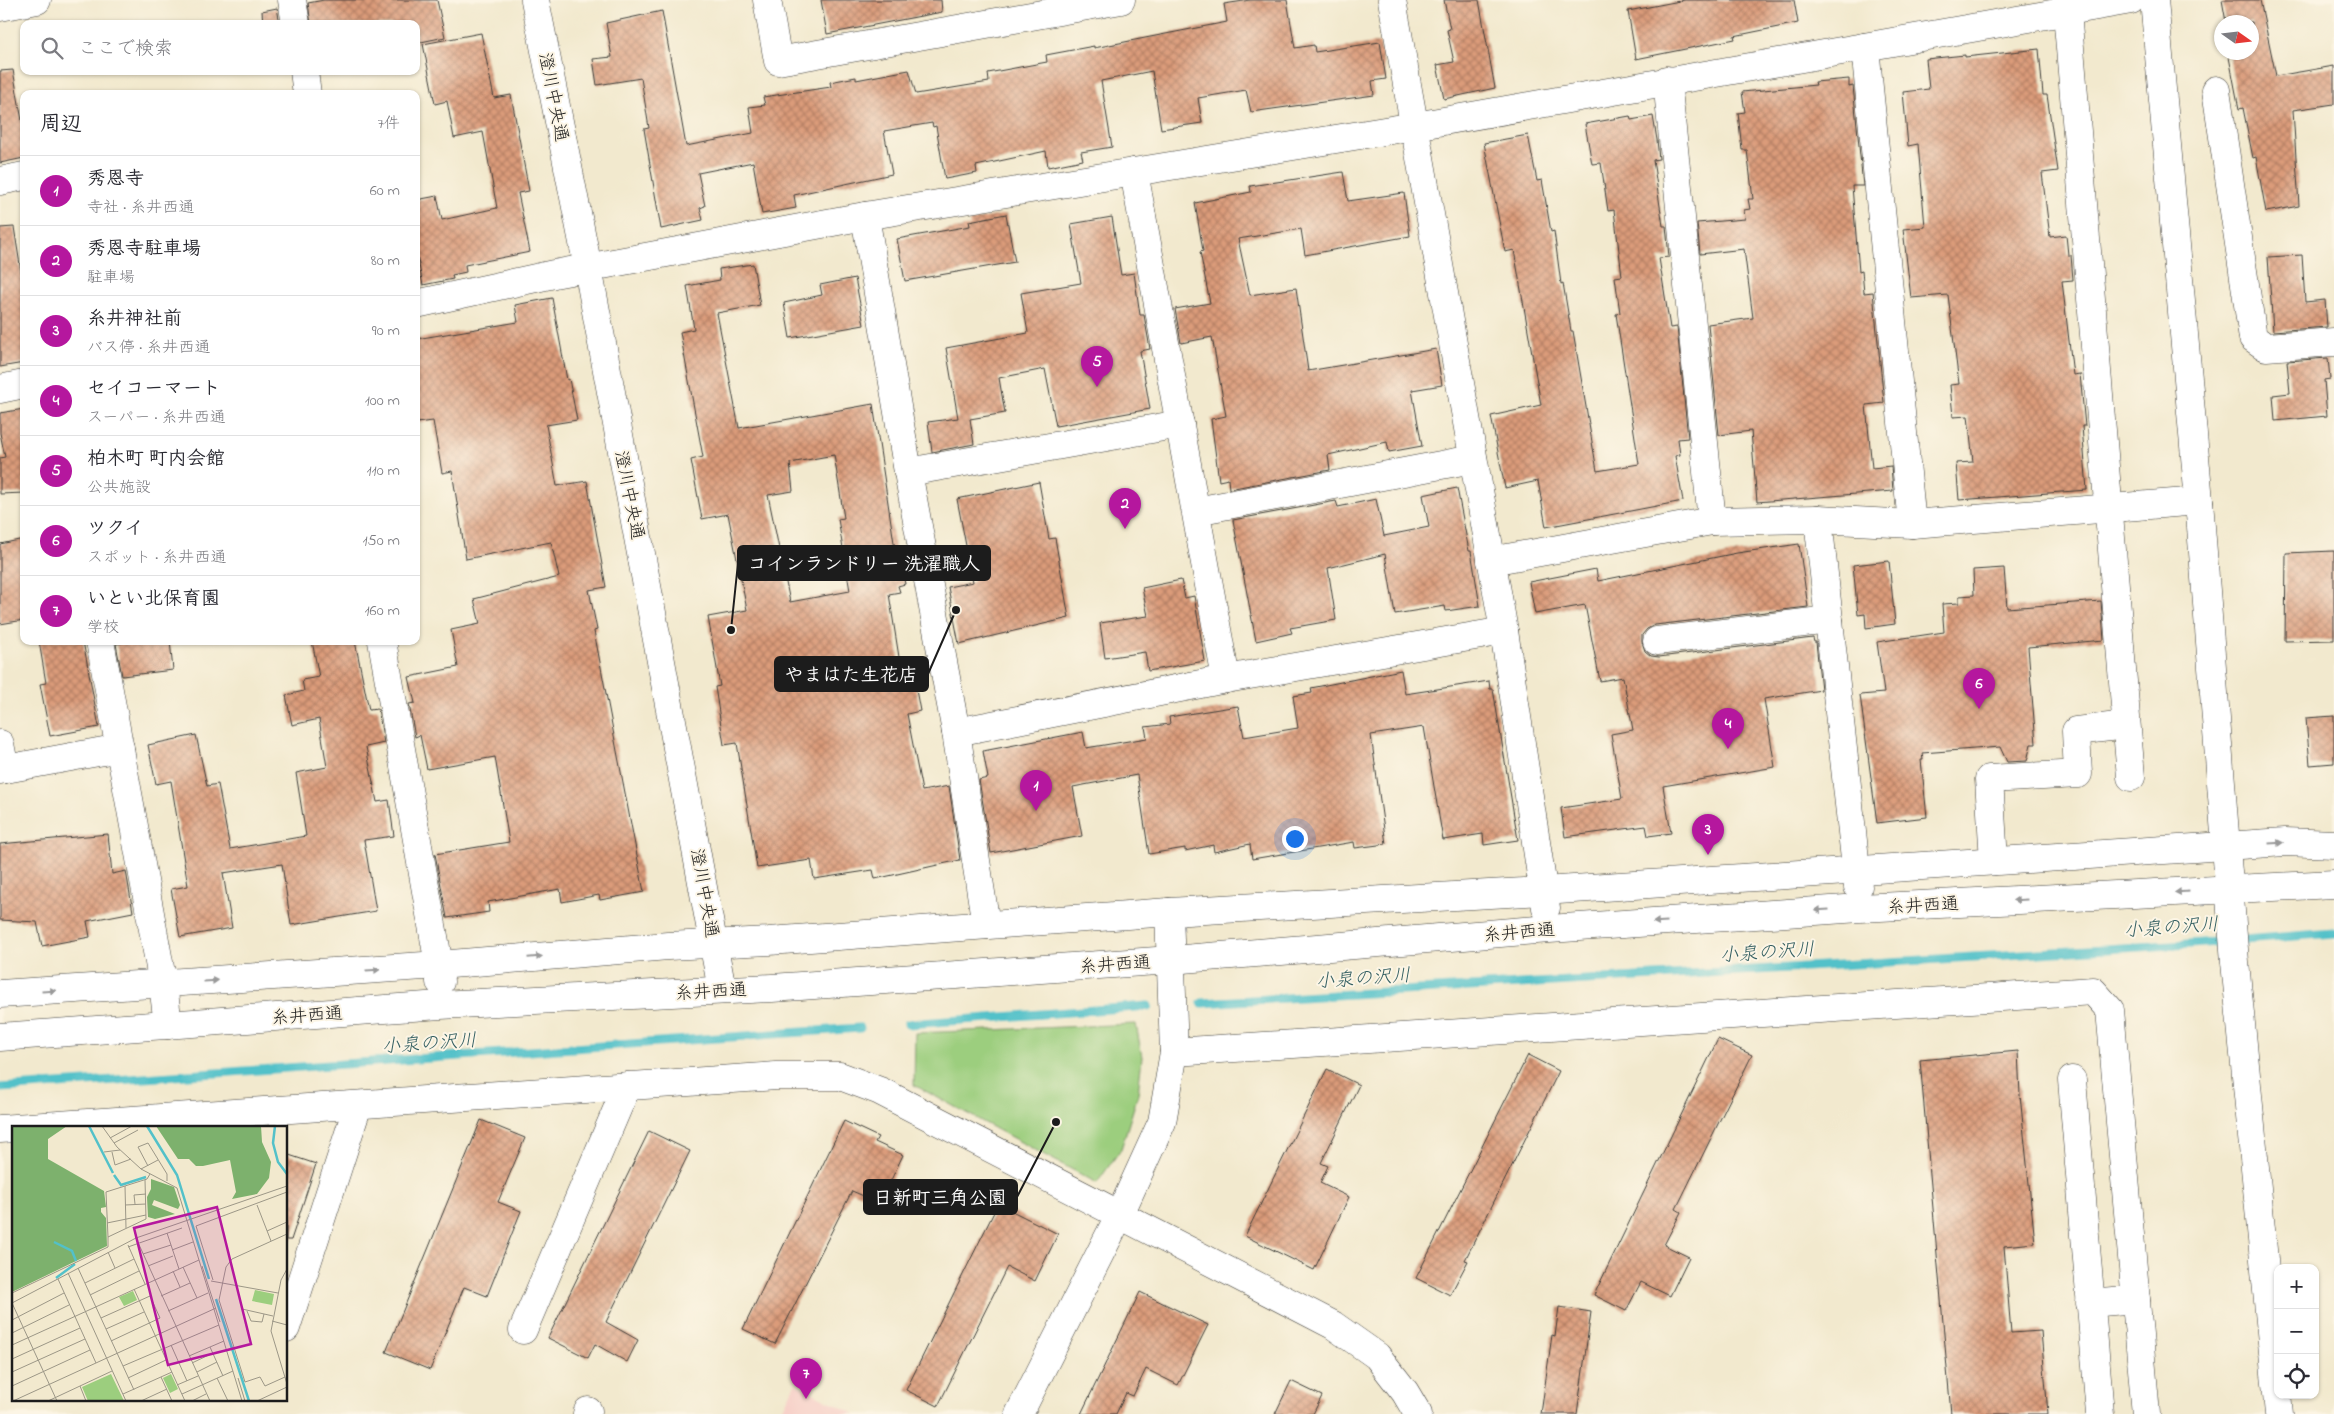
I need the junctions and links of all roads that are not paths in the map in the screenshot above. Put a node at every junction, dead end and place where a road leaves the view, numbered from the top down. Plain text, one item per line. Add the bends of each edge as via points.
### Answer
1 (37, 0) edge
2 (292, 0) edge
3 (535, 0) edge
4 (767, 0) edge
5 (1121, 0) edge
6 (1392, 0) edge
7 (2131, 0) edge
8 (2154, 0) edge
9 (2066, 6) edge
10 (0, 7) edge
11 (295, 20) edge
12 (1865, 47) junction
13 (305, 75) edge
14 (1667, 80) junction
15 (307, 90) edge
16 (2216, 90) dead end
17 (1415, 126) junction
18 (1134, 172) junction
19 (20, 177) edge
20 (0, 181) edge
21 (865, 216) junction
22 (588, 268) junction
23 (420, 303) edge
24 (2334, 342) edge
25 (20, 385) edge
26 (0, 389) edge
27 (1180, 424) junction
28 (1472, 460) junction
29 (908, 472) junction
30 (2199, 501) junction
31 (2108, 508) junction
32 (1196, 511) junction
33 (1818, 519) junction
34 (1712, 521) junction
35 (1912, 524) junction
36 (1491, 561) junction
37 (1829, 620) junction
38 (1504, 631) junction
39 (1657, 640) dead end
40 (101, 645) edge
41 (383, 645) edge
42 (1226, 679) junction
43 (2126, 725) junction
44 (956, 732) junction
45 (120, 748) junction
46 (2, 761) edge
47 (2131, 778) dead end
48 (2334, 844) edge
49 (2227, 846) junction
50 (1994, 861) junction
51 (1857, 871) junction
52 (2334, 884) edge
53 (2230, 890) junction
54 (1543, 891) junction
55 (1860, 908) junction
56 (1169, 912) junction
57 (986, 925) junction
58 (1549, 929) junction
59 (714, 944) junction
60 (1171, 960) junction
61 (439, 965) junction
62 (162, 984) junction
63 (722, 990) junction
64 (0, 994) edge
65 (440, 1005) junction
66 (168, 1025) junction
67 (0, 1037) edge
68 (1174, 1052) junction
69 (2072, 1080) dead end
70 (627, 1086) junction
71 (358, 1104) junction
72 (234, 1120) edge
73 (162, 1123) edge
74 (65, 1126) edge
75 (1120, 1214) junction
76 (2136, 1299) junction
77 (2090, 1302) junction
78 (288, 1322) edge
79 (523, 1330) dead end
80 (1019, 1414) edge
81 (1418, 1414) edge
82 (2100, 1414) edge
83 (2146, 1414) edge
84 (2279, 1414) edge

1 - 10 street
2 - 11 street
3 - 22 street, 澄川中央通
4 - 5 street via 778,61
6 - 17 street
7 - 9 street
8 - 30 street
9 - 12 street
9 - 31 street
12 - 14 street
12 - 35 street
13 - 15 street
14 - 17 street
14 - 34 street
16 - 24 street via 2254,338 2266,347
17 - 18 street
17 - 28 street
18 - 21 street
18 - 27 street
19 - 20 street
21 - 22 street
21 - 29 street
22 - 23 street
22 - 59 street, 澄川中央通
25 - 26 street
27 - 29 street
27 - 32 street
28 - 32 street
28 - 36 street
29 - 44 street
30 - 31 street
30 - 49 street
31 - 35 street
31 - 43 street
32 - 42 street
33 - 34 street
33 - 35 street
33 - 37 street
34 - 36 street
36 - 38 street
37 - 39 street
37 - 51 street
38 - 42 street
38 - 54 street
40 - 45 street
41 - 61 street
42 - 44 street
43 - 47 street
43 - 50 street via 2076,731 2078,774 1989,779
44 - 57 street
45 - 46 street
45 - 62 street
49 -> 48 street via 2285,842
49 - 50 street
49 - 53 street
50 - 51 street
51 - 54 street
51 - 55 street
52 - 53 street, 糸井西通
53 -> 55 street, 糸井西通
53 - 84 street
54 - 56 street
54 - 58 street
55 -> 58 street, 糸井西通
56 - 57 street
56 - 60 street
57 - 59 street
58 - 60 street, 糸井西通
61 -> 59 street
59 - 63 street, 澄川中央通
60 - 63 street, 糸井西通
60 - 68 street
62 -> 61 street
61 - 65 street
64 -> 62 street
62 - 66 street
63 - 65 street, 糸井西通
65 - 66 street, 糸井西通
66 - 67 street, 糸井西通
68 - 75 street via 1162,1122
68 - 76 street via 2093,991 2110,1010
69 - 77 street
70 - 71 street
70 - 75 street via 776,1076 840,1076 880,1091
70 - 79 street
71 - 72 street
71 - 78 street
72 - 73 street
73 - 74 street
75 - 80 street
75 - 81 street via 1333,1325 1377,1356
76 - 77 street
76 - 83 street
77 - 82 street

